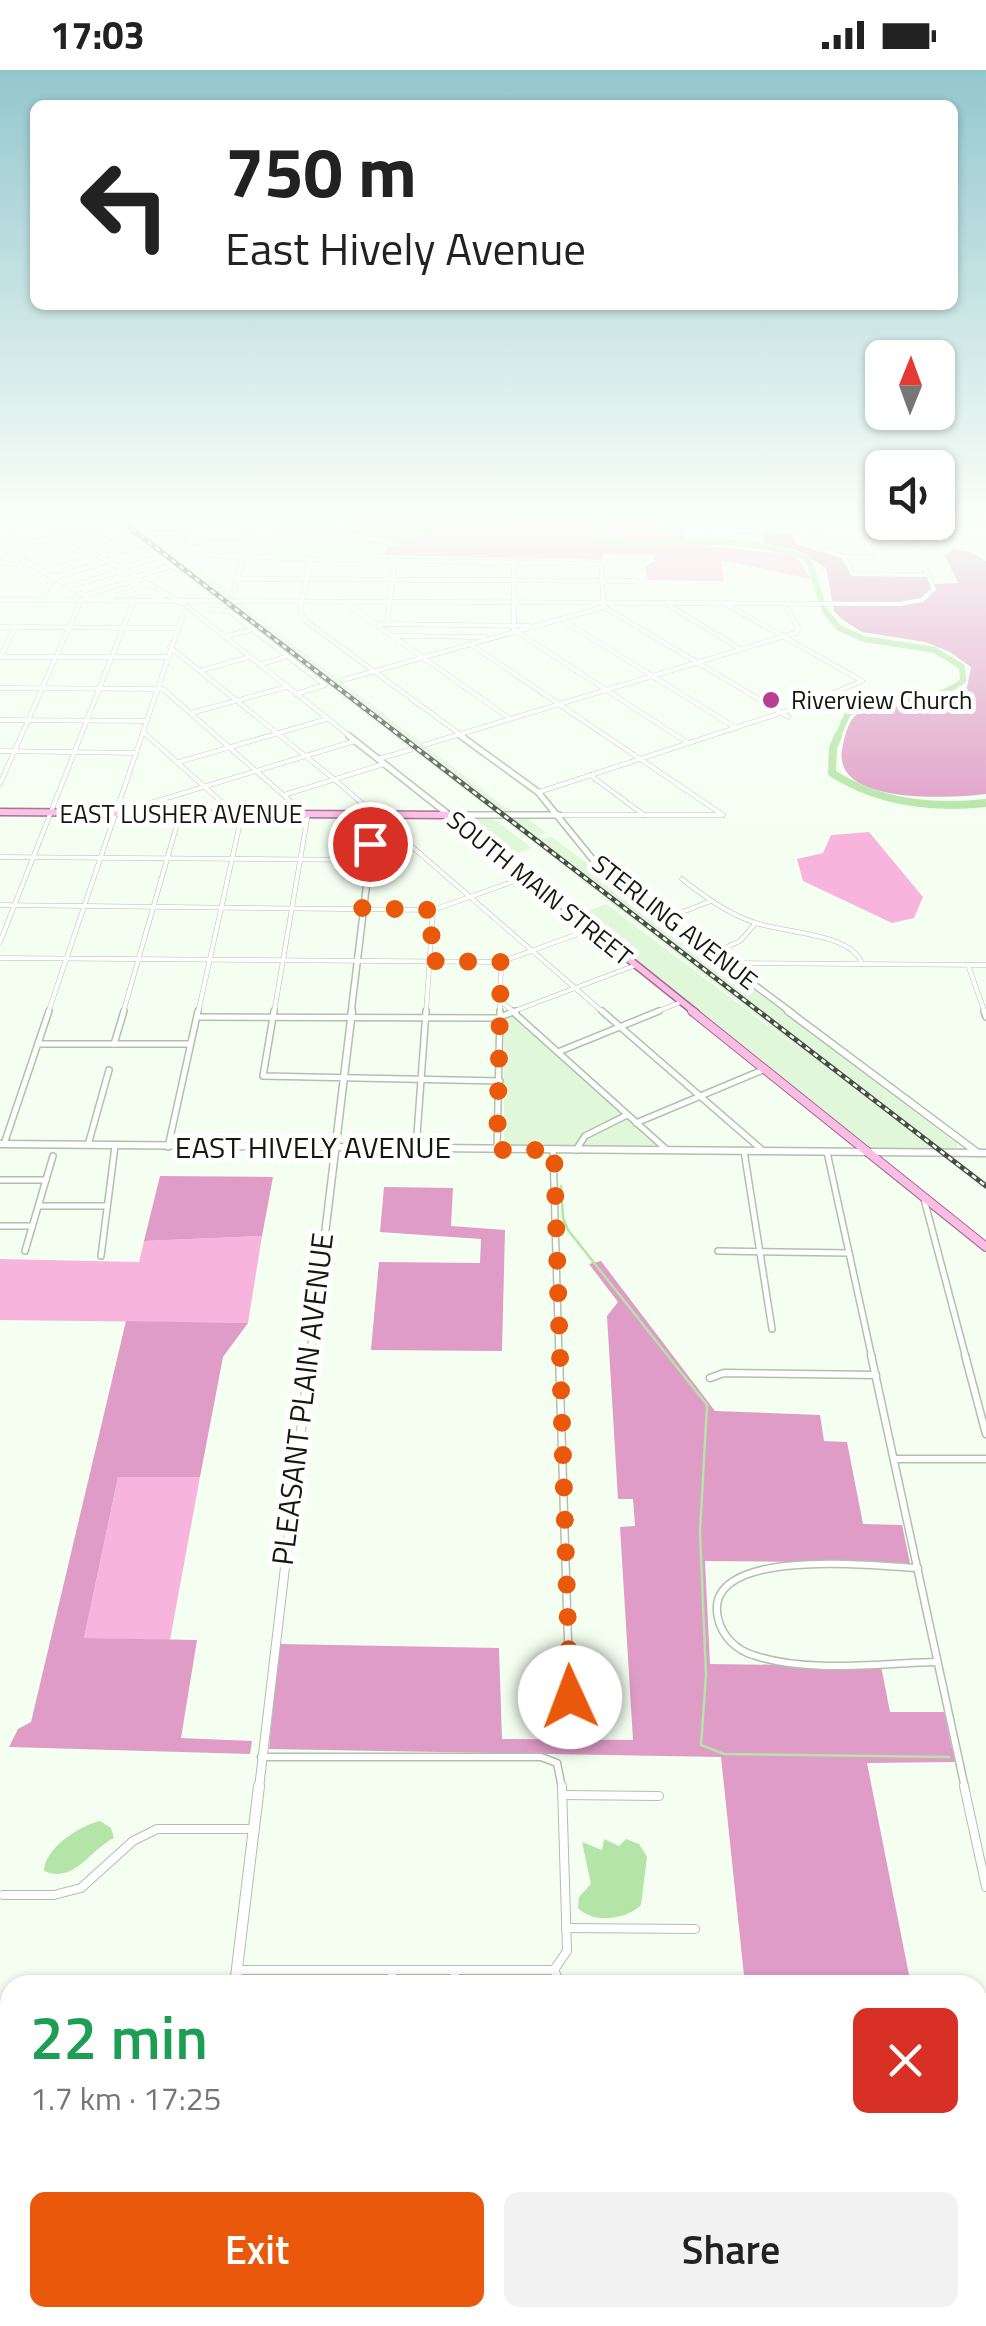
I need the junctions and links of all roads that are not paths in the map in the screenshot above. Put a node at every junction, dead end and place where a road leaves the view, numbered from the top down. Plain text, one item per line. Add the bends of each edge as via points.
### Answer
1 (72, 622) edge
2 (125, 622) edge
3 (179, 622) edge
4 (206, 622) edge
5 (243, 622) edge
6 (307, 622) edge
7 (374, 622) edge
8 (388, 622) edge
9 (513, 622) edge
10 (551, 622) edge
11 (566, 622) edge
12 (633, 622) edge
13 (696, 622) edge
14 (759, 622) edge
15 (795, 622) edge
16 (513, 626) junction
17 (539, 626) junction
18 (0, 628) edge
19 (15, 628) junction
20 (69, 628) junction
21 (123, 628) junction
22 (176, 628) junction
23 (387, 628) junction
24 (251, 630) junction
25 (516, 632) junction
26 (393, 636) junction
27 (784, 636) junction
28 (224, 637) junction
29 (493, 638) junction
30 (470, 644) junction
31 (170, 646) junction
32 (740, 649) junction
33 (0, 657) edge
34 (56, 657) junction
35 (112, 657) junction
36 (166, 657) junction
37 (249, 657) junction
38 (285, 657) junction
39 (424, 658) junction
40 (697, 662) junction
41 (258, 664) junction
42 (203, 670) junction
43 (374, 672) junction
44 (652, 676) junction
45 (343, 680) dead end
46 (287, 687) junction
47 (0, 688) edge
48 (43, 688) junction
49 (100, 688) junction
50 (156, 688) junction
51 (606, 690) junction
52 (296, 694) junction
53 (240, 700) junction
54 (559, 704) junction
55 (782, 712) junction
56 (191, 713) junction
57 (788, 717) dead end
58 (327, 719) junction
59 (510, 719) junction
60 (0, 720) edge
61 (28, 720) junction
62 (87, 721) junction
63 (145, 721) junction
64 (736, 728) junction
65 (142, 732) junction
66 (278, 733) junction
67 (460, 734) junction
68 (355, 741) junction
69 (689, 743) junction
70 (424, 745) dead end
71 (229, 747) junction
72 (410, 750) dead end
73 (0, 752) edge
74 (14, 752) junction
75 (74, 752) junction
76 (136, 753) junction
77 (306, 756) junction
78 (378, 759) junction
79 (640, 759) junction
80 (179, 762) junction
81 (384, 764) junction
82 (255, 770) junction
83 (590, 775) junction
84 (334, 779) junction
85 (0, 784) edge
86 (204, 785) junction
87 (538, 792) junction
88 (284, 795) junction
89 (0, 812) edge
90 (52, 813) junction
91 (116, 813) junction
92 (180, 814) junction
93 (238, 814) junction
94 (307, 814) junction
95 (374, 815) junction
96 (449, 815) junction
97 (560, 815) junction
98 (645, 816) junction
99 (0, 857) edge
100 (33, 857) junction
101 (100, 858) junction
102 (166, 858) junction
103 (232, 859) junction
104 (300, 859) junction
105 (367, 860) junction
106 (526, 877) junction
107 (682, 879) dead end
108 (470, 896) junction
109 (711, 901) junction
110 (0, 905) edge
111 (14, 905) junction
112 (84, 905) junction
113 (154, 906) junction
114 (222, 906) junction
115 (290, 907) junction
116 (362, 908) junction
117 (434, 910) junction
118 (666, 918) junction
119 (756, 923) junction
120 (591, 929) junction
121 (0, 942) edge
122 (532, 951) junction
123 (714, 953) junction
124 (0, 958) edge
125 (68, 958) junction
126 (138, 959) junction
127 (210, 960) junction
128 (282, 960) junction
129 (356, 961) junction
130 (429, 961) junction
131 (501, 962) junction
132 (726, 963) junction
133 (862, 964) junction
134 (968, 964) junction
135 (986, 964) edge
136 (636, 966) junction
137 (575, 989) junction
138 (502, 1002) junction
139 (681, 1002) junction
140 (513, 1012) junction
141 (501, 1016) junction
142 (986, 1016) edge
143 (196, 1017) junction
144 (274, 1017) junction
145 (349, 1018) junction
146 (425, 1018) junction
147 (621, 1028) junction
148 (38, 1044) junction
149 (114, 1044) junction
150 (190, 1044) junction
151 (558, 1052) junction
152 (765, 1069) junction
153 (109, 1070) dead end
154 (342, 1079) junction
155 (421, 1080) junction
156 (500, 1081) junction
157 (701, 1095) junction
158 (627, 1115) junction
159 (636, 1123) junction
160 (2, 1144) edge
161 (88, 1146) junction
162 (115, 1146) junction
163 (168, 1147) junction
164 (334, 1148) junction
165 (416, 1149) junction
166 (497, 1150) junction
167 (554, 1150) junction
168 (576, 1150) junction
169 (667, 1151) junction
170 (744, 1151) junction
171 (764, 1152) junction
172 (827, 1152) junction
173 (869, 1153) junction
174 (982, 1154) edge
175 (53, 1156) dead end
176 (0, 1180) edge
177 (46, 1180) junction
178 (924, 1196) junction
179 (38, 1206) junction
180 (108, 1206) junction
181 (0, 1226) edge
182 (32, 1226) junction
183 (986, 1248) edge
184 (25, 1251) dead end
185 (718, 1251) dead end
186 (760, 1252) junction
187 (849, 1253) junction
188 (101, 1256) dead end
189 (772, 1329) dead end
190 (877, 1374) junction
191 (710, 1378) dead end
192 (986, 1434) edge
193 (896, 1459) junction
194 (986, 1459) edge
195 (918, 1568) junction
196 (938, 1662) junction
197 (571, 1736) dead end
198 (261, 1756) junction
199 (563, 1795) junction
200 (660, 1796) dead end
201 (253, 1829) junction
202 (986, 1887) edge
203 (3, 1895) dead end
204 (566, 1928) junction
205 (695, 1929) dead end
206 (236, 1970) junction
207 (392, 1970) junction
208 (554, 1970) junction
209 (456, 1971) junction
210 (235, 1975) edge
211 (392, 1975) edge
212 (456, 1975) edge
213 (556, 1975) edge

1 - 20 street
2 - 21 street
3 - 22 street
4 - 28 street, SOUTH MAIN STREET
5 - 24 street
6 - 43 street, STERLING AVENUE
7 - 23 street
8 - 23 street
9 - 16 street
10 - 17 street
11 - 44 street
12 - 40 street
13 - 32 street
14 - 27 street
15 - 27 street via 799,629
16 - 17 street
16 - 23 street
16 - 25 street
17 - 25 street
18 - 19 street
19 - 20 street
19 - 33 street
20 - 21 street
20 - 34 street
21 - 22 street
21 - 35 street
22 - 31 street
23 - 26 street
24 - 28 street
24 - 38 street
25 - 29 street
25 - 51 street
26 - 29 street
26 - 39 street
27 - 32 street
27 - 55 street via 862,681
28 - 37 street, SOUTH MAIN STREET
29 - 30 street
30 - 39 street
30 - 54 street
31 - 36 street
31 - 42 street
32 - 40 street
33 - 34 street
34 - 35 street
34 - 48 street
35 - 36 street
35 - 49 street
36 - 50 street
37 - 41 street, SOUTH MAIN STREET
37 - 42 street
38 - 41 street
38 - 52 street via 326,685
39 - 43 street
39 - 59 street
40 - 44 street
40 - 55 street
41 - 46 street, SOUTH MAIN STREET
42 - 53 street
43 - 45 street
43 - 67 street, STERLING AVENUE
44 - 51 street
44 - 64 street
46 - 52 street, SOUTH MAIN STREET
46 - 53 street
47 - 48 street
48 - 49 street
48 - 61 street
49 - 50 street
49 - 62 street
50 - 56 street
50 - 63 street
51 - 54 street
51 - 69 street
52 - 58 street, SOUTH MAIN STREET
53 - 56 street
53 - 66 street
54 - 59 street
54 - 79 street
55 - 57 street
55 - 64 street
56 - 71 street
58 - 66 street
58 - 68 street, SOUTH MAIN STREET
59 - 67 street
60 - 61 street
61 - 62 street
61 - 74 street
62 - 63 street
62 - 75 street
63 - 65 street
64 - 69 street
65 - 76 street
65 - 80 street
66 - 71 street
66 - 77 street
67 - 70 street
67 - 87 street, STERLING AVENUE
68 - 77 street
68 - 78 street, SOUTH MAIN STREET
69 - 79 street
71 - 80 street
71 - 82 street
72 - 78 street
73 - 74 street
74 - 75 street
74 - 85 street
75 - 76 street
75 - 90 street
76 - 91 street
77 - 82 street
77 - 84 street
78 - 81 street, SOUTH MAIN STREET
79 - 83 street
79 - 98 street, EAST LUSHER AVENUE via 723,815
80 - 86 street
81 - 84 street
81 - 96 street, SOUTH MAIN STREET
82 - 86 street
82 - 88 street
83 - 87 street
83 - 98 street
84 - 88 street
84 - 95 street
86 - 91 street
86 - 93 street
87 - 97 street, STERLING AVENUE
88 - 94 street
89 - 90 main road, EAST LUSHER AVENUE
90 - 91 main road, EAST LUSHER AVENUE
90 - 100 street
91 - 92 main road, EAST LUSHER AVENUE
91 - 101 street
92 - 93 main road, EAST LUSHER AVENUE
92 - 102 street
93 - 94 main road, EAST LUSHER AVENUE
93 - 103 street
94 - 95 main road, EAST LUSHER AVENUE
94 - 104 street
95 - 96 main road, EAST LUSHER AVENUE
95 - 105 street, PLEASANT PLAIN AVENUE
95 - 108 street
96 - 97 street, EAST LUSHER AVENUE
96 - 106 main road, SOUTH MAIN STREET
97 - 98 street, EAST LUSHER AVENUE
97 - 118 street, STERLING AVENUE via 603,872
99 - 100 street
100 - 101 street
100 - 111 street
101 - 102 street
101 - 112 street
102 - 103 street
102 - 113 street
103 - 104 street
103 - 114 street
104 - 105 street
104 - 115 street
105 - 116 street, PLEASANT PLAIN AVENUE
106 - 108 street
106 - 120 main road, SOUTH MAIN STREET
107 - 109 street
108 - 117 street
108 - 122 street
109 - 118 street
109 - 119 street
110 - 111 street
111 - 112 street
111 - 121 street
112 - 113 street
112 - 125 street
113 - 114 street
113 - 126 street
114 - 115 street
114 - 127 street
115 - 116 street
115 - 128 street
116 - 117 street
116 - 129 street, PLEASANT PLAIN AVENUE
117 - 130 street
118 - 123 street, STERLING AVENUE
119 - 123 street
119 - 133 street via 846,944
120 - 122 street
120 - 136 main road, SOUTH MAIN STREET
122 - 131 street
122 - 137 street
123 - 132 street, STERLING AVENUE
124 - 125 street
125 - 126 street
125 - 148 street
126 - 127 street
126 - 149 street
127 - 128 street
127 - 143 street
128 - 129 street
128 - 144 street
129 - 130 street
129 - 145 street, PLEASANT PLAIN AVENUE
130 - 131 street
130 - 146 street
131 - 138 street
132 - 133 street
132 - 174 street, STERLING AVENUE
133 - 134 street
134 - 135 street
134 - 142 street
136 - 137 street
136 - 139 main road, SOUTH MAIN STREET
137 - 140 street
137 - 147 street
138 - 140 street
138 - 141 street
139 - 147 street
139 - 152 main road, SOUTH MAIN STREET
140 - 141 street
140 - 151 street
141 - 146 street
141 - 156 street
143 - 144 street
143 - 150 street
144 - 145 street
144 - 154 street via 263,1074
145 - 146 street
145 - 154 street, PLEASANT PLAIN AVENUE
146 - 155 street
147 - 151 street
147 - 157 street
148 - 149 street
148 - 160 street
149 - 150 street
150 - 163 street
151 - 158 street
152 - 157 street
152 - 173 main road, SOUTH MAIN STREET
153 - 161 street
154 - 155 street
154 - 164 street, PLEASANT PLAIN AVENUE
155 - 156 street
155 - 165 street
156 - 166 street
157 - 159 street
157 - 171 street
158 - 159 street
158 - 168 street via 585,1136
159 - 169 street
160 - 161 street, EAST HIVELY AVENUE
161 - 162 street, EAST HIVELY AVENUE
162 - 163 street, EAST HIVELY AVENUE
162 - 180 street
163 - 164 street, EAST HIVELY AVENUE
164 - 165 street, EAST HIVELY AVENUE
164 - 198 street, PLEASANT PLAIN AVENUE
165 - 166 street, EAST HIVELY AVENUE
166 - 167 street, EAST HIVELY AVENUE
167 - 168 street, EAST HIVELY AVENUE
167 - 197 street
168 - 169 street, EAST HIVELY AVENUE
169 - 170 street, EAST HIVELY AVENUE
170 - 171 street, EAST HIVELY AVENUE
170 - 186 street
171 - 172 street, EAST HIVELY AVENUE
172 - 173 street, EAST HIVELY AVENUE
172 - 187 street
173 - 174 street, EAST HIVELY AVENUE
173 - 178 main road, SOUTH MAIN STREET
175 - 177 street
176 - 177 street
177 - 179 street
178 - 183 main road, SOUTH MAIN STREET
178 - 192 street
179 - 180 street
179 - 182 street
180 - 188 street
181 - 182 street
182 - 184 street
185 - 186 street
186 - 187 street
186 - 189 street
187 - 190 street
190 - 191 street
190 - 193 street
193 - 194 street
193 - 195 street
195 - 196 street
195 - 196 street via 762,1568 723,1589 716,1619 737,1648 770,1659
196 - 202 street
198 - 199 street via 541,1757 557,1763
198 - 201 street, PLEASANT PLAIN AVENUE
199 - 200 street
199 - 204 street
201 - 203 street via 157,1829 133,1841 81,1888
201 - 206 street, PLEASANT PLAIN AVENUE
204 - 205 street
204 - 208 street via 566,1959
206 - 207 street
206 - 210 street, PLEASANT PLAIN AVENUE
207 - 209 street
207 - 211 street
208 - 209 street
208 - 213 street
209 - 212 street

